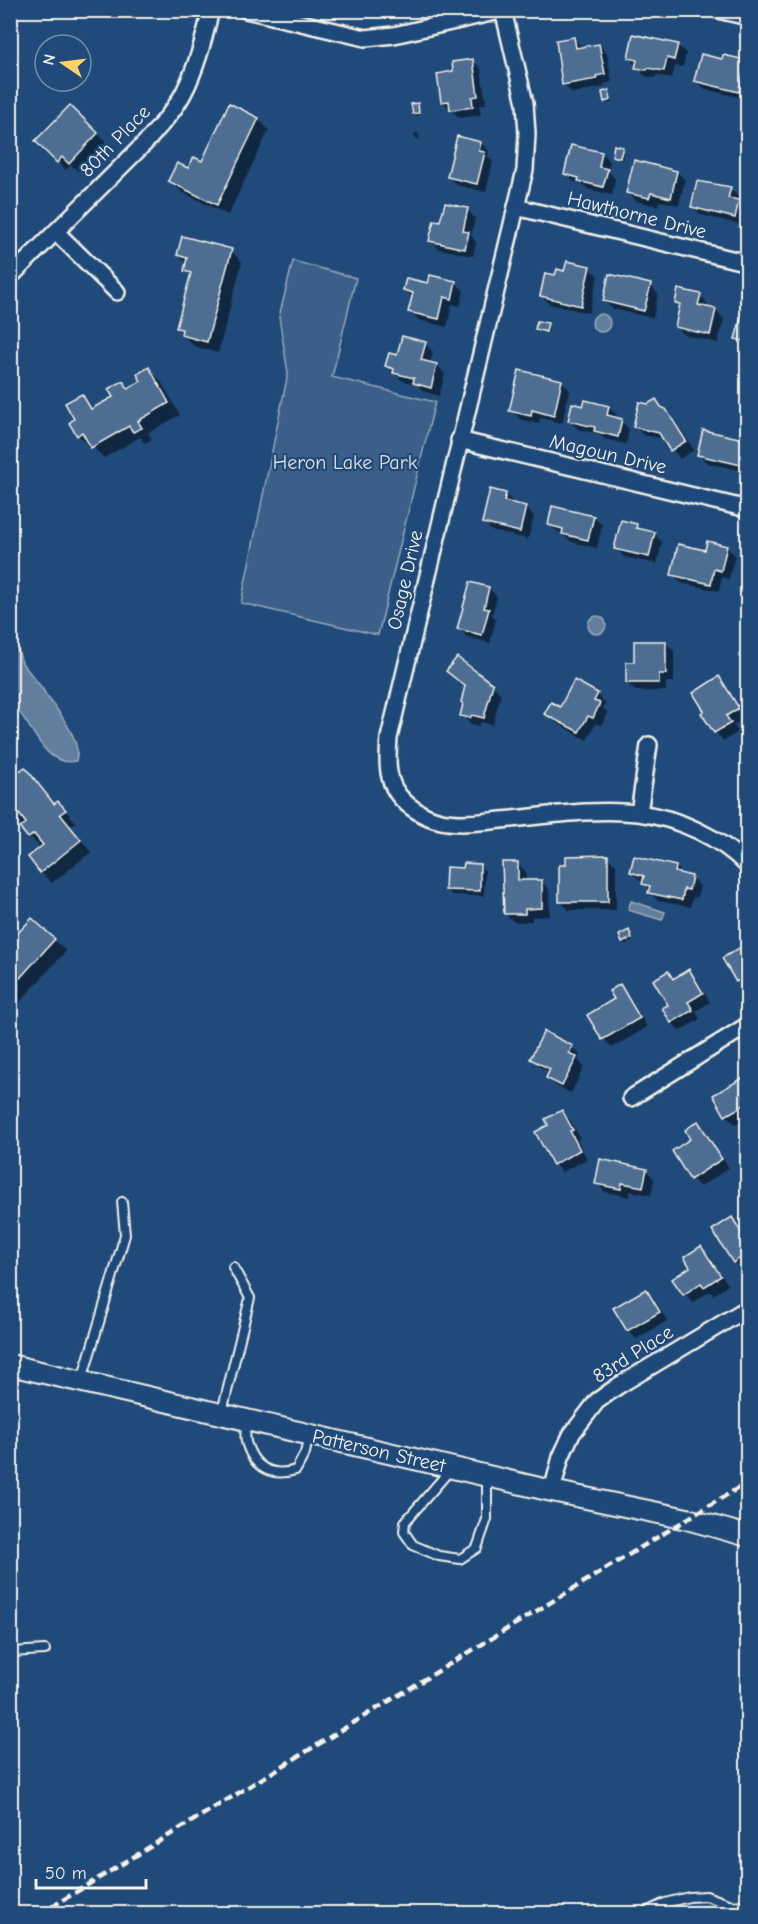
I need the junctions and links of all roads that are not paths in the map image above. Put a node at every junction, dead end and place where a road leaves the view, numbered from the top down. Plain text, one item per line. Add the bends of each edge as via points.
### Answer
1 (211, 10) edge
2 (246, 10) edge
3 (503, 11) edge
4 (727, 12) edge
5 (747, 17) edge
6 (516, 207) junction
7 (56, 232) junction
8 (747, 263) edge
9 (10, 277) edge
10 (117, 292) dead end
11 (459, 440) junction
12 (747, 509) edge
13 (649, 745) dead end
14 (639, 813) junction
15 (747, 866) edge
16 (747, 1025) edge
17 (631, 1098) dead end
18 (122, 1202) dead end
19 (233, 1267) dead end
20 (747, 1308) edge
21 (10, 1365) edge
22 (81, 1382) junction
23 (222, 1414) junction
24 (246, 1419) junction
25 (309, 1435) junction
26 (452, 1468) junction
27 (487, 1476) junction
28 (552, 1491) junction
29 (747, 1536) edge
30 (45, 1650) dead end
31 (10, 1652) edge
32 (747, 1904) edge
33 (642, 1914) edge

1 - 7 street, 80th Place via 184,93 146,142
2 - 3 street via 365,38
3 - 6 street, Osage Drive via 525,104 527,134 525,170
4 - 5 street
6 - 8 street, Hawthorne Drive
6 - 11 street, Osage Drive
7 - 9 street, 80th Place
7 - 10 street
11 - 12 street, Magoun Drive
11 - 14 street, Osage Drive via 389,738 388,765 393,787 408,805 442,821
13 - 14 street
14 - 15 street, Osage Drive via 671,820 705,834
16 - 17 street
18 - 22 lane via 125,1234
19 - 23 lane via 250,1298
20 - 28 street, 83rd Place via 597,1401 571,1435
21 - 22 street, Patterson Street
22 - 23 street, Patterson Street
23 - 24 street, Patterson Street
24 - 25 street, Patterson Street
24 - 25 lane via 246,1443 267,1471 283,1474 296,1470
25 - 26 street, Patterson Street
26 - 27 street, Patterson Street
26 - 27 lane via 405,1522 404,1532 413,1545 439,1556 460,1559 477,1548 487,1520
27 - 28 street, Patterson Street
28 - 29 street, Patterson Street via 687,1519
30 - 31 lane
32 - 33 lane via 734,1906 706,1896 689,1897

